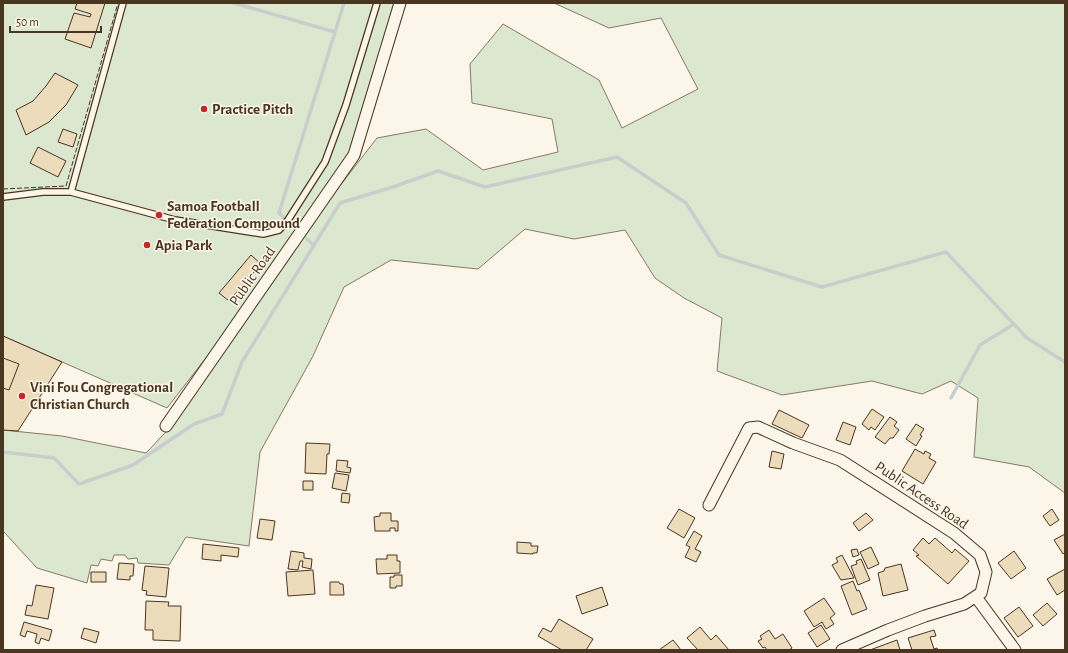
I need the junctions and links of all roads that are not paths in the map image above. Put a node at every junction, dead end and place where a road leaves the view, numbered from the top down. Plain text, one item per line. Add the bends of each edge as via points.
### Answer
1 (123, 3) edge
2 (377, 3) edge
3 (400, 3) edge
4 (71, 192) junction
5 (3, 198) edge
6 (166, 426) dead end
7 (709, 505) dead end
8 (976, 597) junction
9 (842, 650) edge
10 (1015, 650) edge

1 - 4 lane
2 - 4 lane via 346,105 325,162 279,230 263,234 175,220
3 - 6 street, Public Road via 354,155
4 - 5 lane via 43,192
7 - 8 street, Public Access Road via 750,428 758,427 792,443 840,460 954,533 980,555 986,572 981,593
8 - 9 street via 964,604 895,627
8 - 10 street

